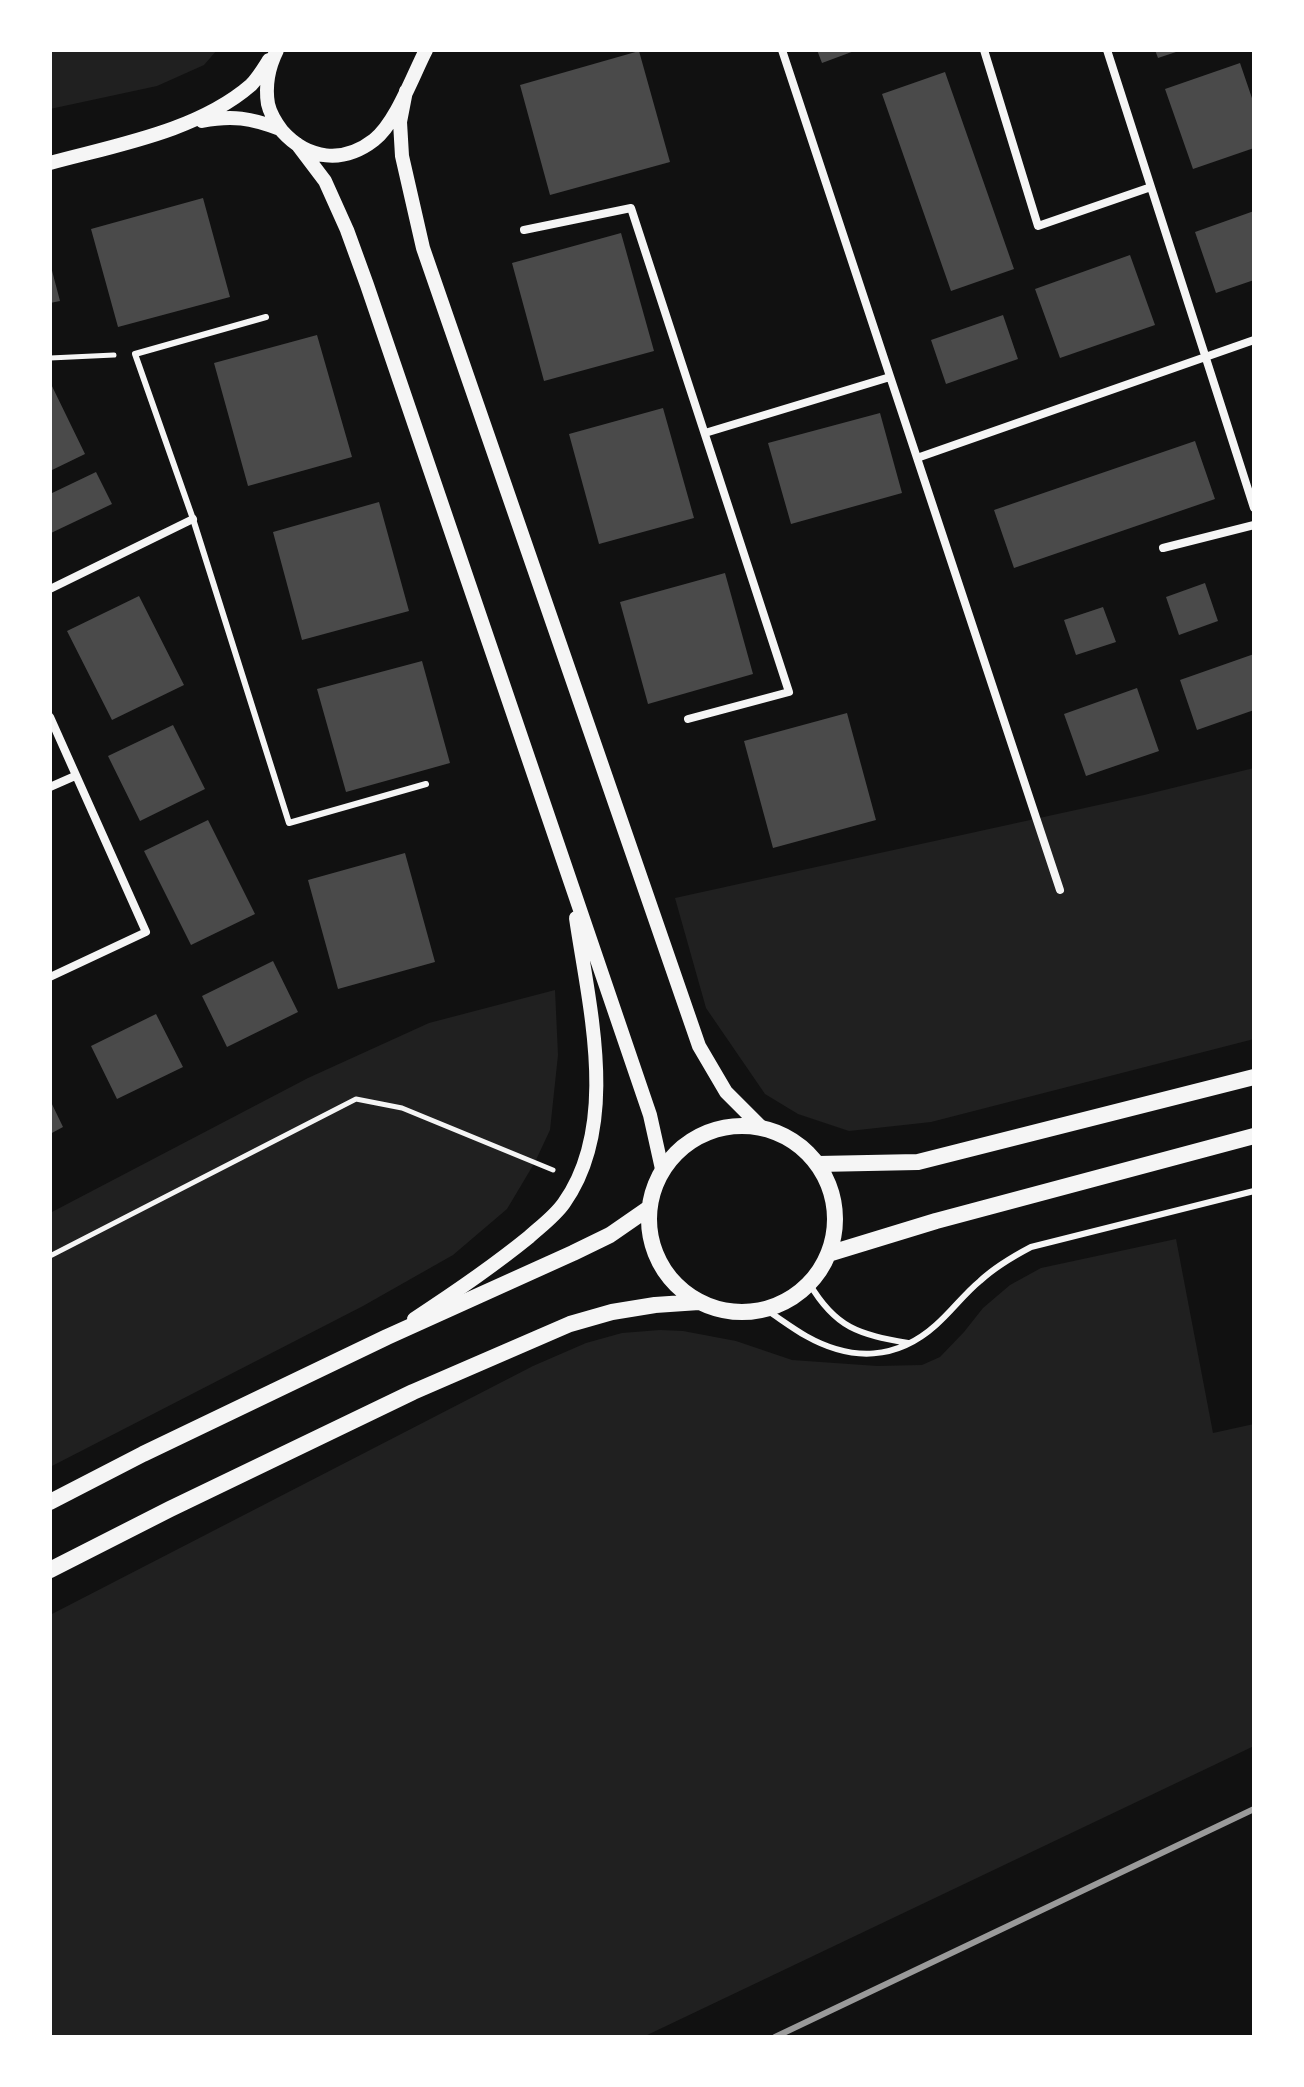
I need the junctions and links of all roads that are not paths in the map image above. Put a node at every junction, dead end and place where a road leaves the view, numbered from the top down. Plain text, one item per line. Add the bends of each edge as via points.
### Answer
1 (277, 50) edge
2 (782, 50) edge
3 (984, 50) edge
4 (1107, 50) edge
5 (426, 53) edge
6 (406, 91) junction
7 (178, 126) junction
8 (280, 129) junction
9 (297, 144) junction
10 (50, 163) edge
11 (1151, 187) junction
12 (524, 230) dead end
13 (266, 317) dead end
14 (1254, 340) edge
15 (1206, 357) junction
16 (890, 377) junction
17 (705, 433) junction
18 (917, 458) junction
19 (1254, 508) edge
20 (193, 519) junction
21 (1254, 525) edge
22 (1163, 548) dead end
23 (50, 589) edge
24 (50, 717) edge
25 (688, 719) dead end
26 (75, 776) junction
27 (426, 784) dead end
28 (50, 787) edge
29 (571, 881) junction
30 (1060, 890) dead end
31 (50, 977) edge
32 (1254, 1077) edge
33 (761, 1127) junction
34 (1254, 1136) edge
35 (818, 1164) junction
36 (662, 1169) junction
37 (1254, 1191) edge
38 (649, 1208) junction
39 (828, 1254) junction
40 (809, 1283) junction
41 (699, 1302) junction
42 (765, 1309) junction
43 (387, 1337) junction
44 (912, 1344) junction
45 (50, 1502) edge
46 (50, 1570) edge

1 - 7 street via 253,83
1 - 8 street via 268,105
2 - 16 street
3 - 11 street via 1038,226
4 - 11 street
5 - 6 street
6 - 9 street via 378,138 359,151 330,156 309,153
6 - 33 street via 400,122 402,156 423,248 699,1046 726,1092
7 - 8 street via 238,117
7 - 10 street
8 - 9 street
9 - 29 street via 325,181 347,230
11 - 15 street
12 - 17 street via 631,208
13 - 20 lane via 135,354
14 - 15 street
15 - 18 street
15 - 19 street
16 - 17 street
16 - 18 street
17 - 25 street via 789,692
18 - 30 street
20 - 23 street
20 - 27 lane via 289,823
21 - 22 street
24 - 26 street
26 - 28 street
26 - 31 street via 146,932
29 - 36 street via 650,1115
29 - 43 street via 596,1059 594,1134 582,1168 563,1205 504,1258
32 - 35 main road via 918,1162
33 - 35 main road via 793,1140
33 - 36 main road via 738,1125 705,1133
34 - 39 main road
35 - 39 main road via 833,1198 834,1236
36 - 38 main road
37 - 44 lane via 1031,1247 1001,1263
38 - 41 main road via 656,1255 673,1283
38 - 43 main road via 610,1235
39 - 40 main road
40 - 42 main road
40 - 44 lane via 822,1305 847,1326
41 - 42 main road via 743,1312
41 - 46 main road via 612,1312 570,1324 413,1392
42 - 44 lane via 808,1337 844,1352 871,1355
43 - 45 main road

